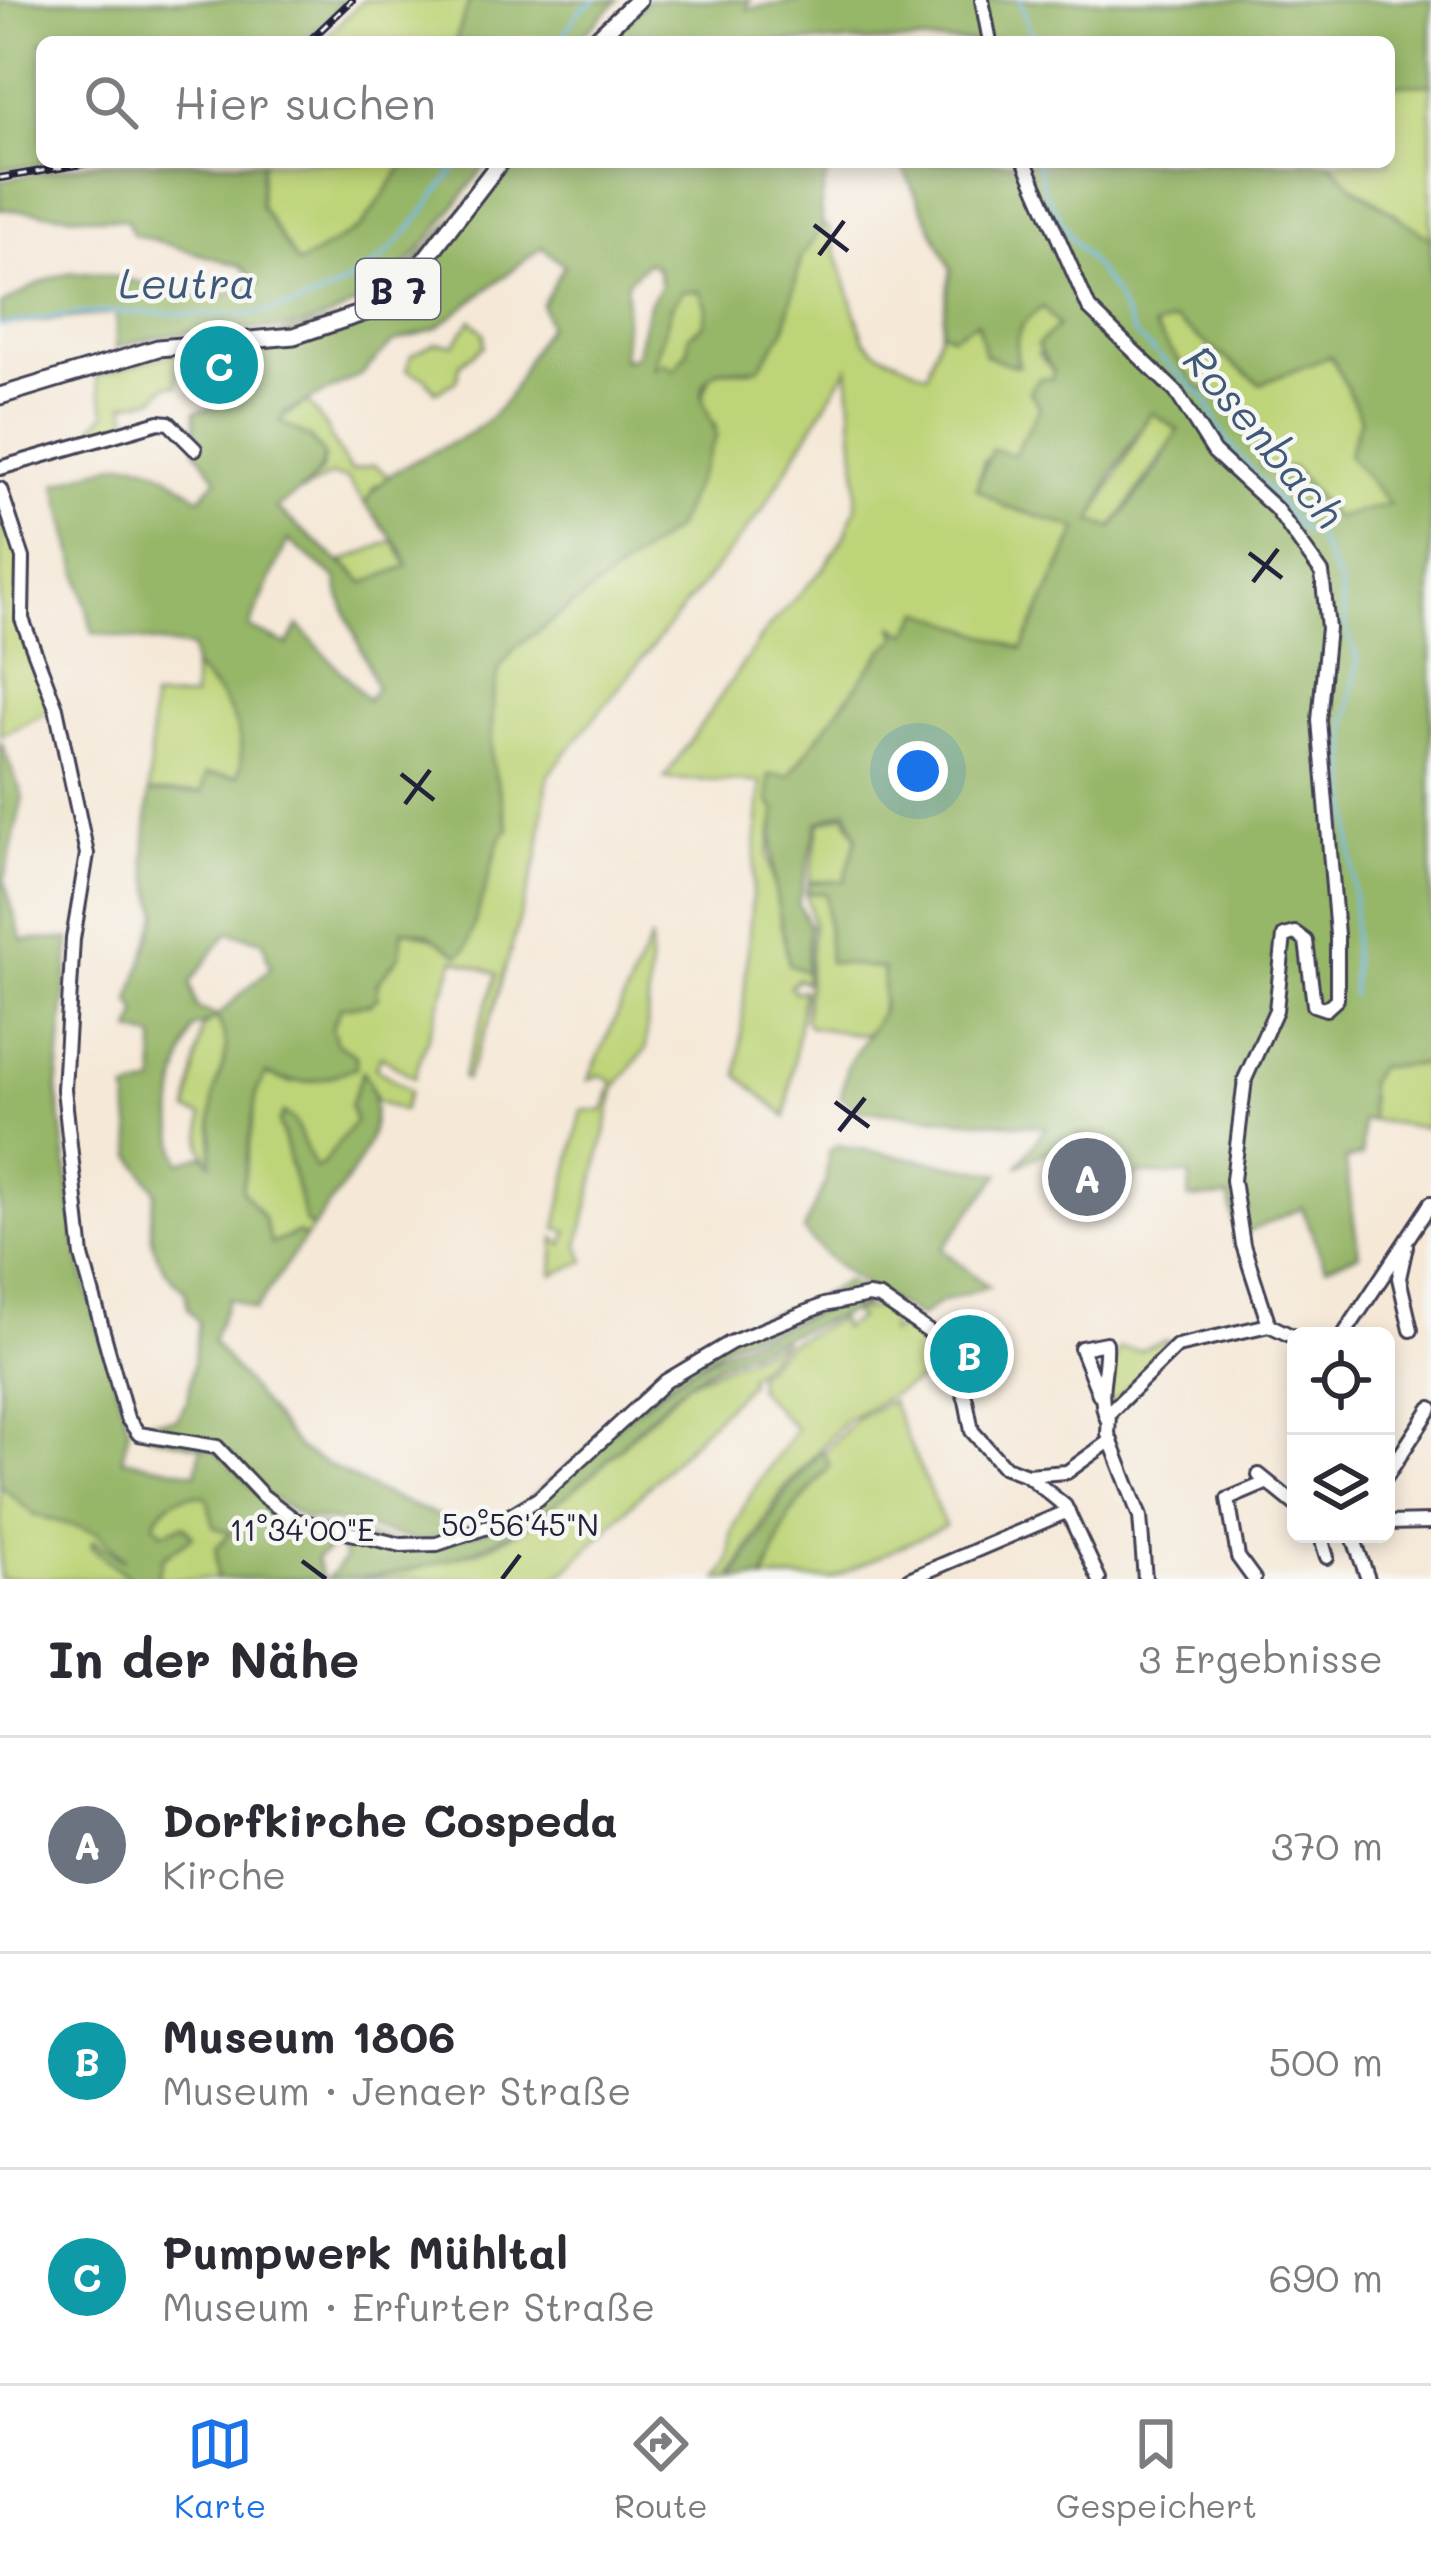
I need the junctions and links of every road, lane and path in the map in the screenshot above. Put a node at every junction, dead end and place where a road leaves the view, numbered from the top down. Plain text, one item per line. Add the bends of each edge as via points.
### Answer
1 (638, 0) edge
2 (982, 0) edge
3 (599, 36) edge
4 (989, 36) edge
5 (495, 168) edge
6 (1028, 168) edge
7 (4, 395) edge
8 (195, 449) dead end
9 (0, 468) edge
10 (0, 489) edge
11 (1431, 1203) edge
12 (1406, 1246) junction
13 (1269, 1325) junction
14 (1349, 1327) edge
15 (1411, 1330) dead end
16 (1287, 1334) edge
17 (1099, 1394) junction
18 (1431, 1408) edge
19 (1107, 1420) junction
20 (1111, 1441) junction
21 (1395, 1463) edge
22 (1051, 1474) junction
23 (1027, 1475) junction
24 (1053, 1494) junction
25 (1287, 1498) edge
26 (1068, 1511) junction
27 (1431, 1522) edge
28 (1395, 1523) edge
29 (1323, 1543) edge
30 (1355, 1543) edge
31 (1327, 1557) dead end
32 (954, 1563) junction
33 (1149, 1578) edge
34 (909, 1579) edge
35 (960, 1579) edge
36 (1099, 1579) edge
37 (1254, 1579) edge
38 (1368, 1579) edge

1 - 3 main road
2 - 4 street
5 - 7 main road, B 7 via 383,301 319,330 158,348
6 - 13 street via 1089,308 1176,392 1226,466 1276,509 1325,584 1319,720 1337,999 1326,1010 1314,1005 1306,941 1284,936 1276,1010 1245,1079 1232,1180
8 - 9 street via 159,422
10 - 23 street via 23,558 22,619 56,707 87,854 64,1089 82,1256 127,1418 139,1434 221,1449 296,1520 400,1544 437,1544 527,1507 666,1381 730,1343 824,1305 880,1298 940,1340 977,1440 997,1462
11 - 12 street
12 - 14 street via 1383,1268
12 - 15 street via 1400,1278
13 - 16 street
13 - 19 street via 1177,1346
17 - 17 street via 1106,1343 1082,1348
17 - 19 street
18 - 21 street
19 - 20 street
20 - 22 street via 1081,1465
20 - 33 street via 1139,1513
22 - 23 street
22 - 24 street
23 - 24 street
24 - 26 street
25 - 37 street via 1263,1479 1228,1499 1238,1557
26 - 32 street
26 - 36 street
27 - 28 street
29 - 31 street
30 - 38 street
32 - 34 street
32 - 35 street

